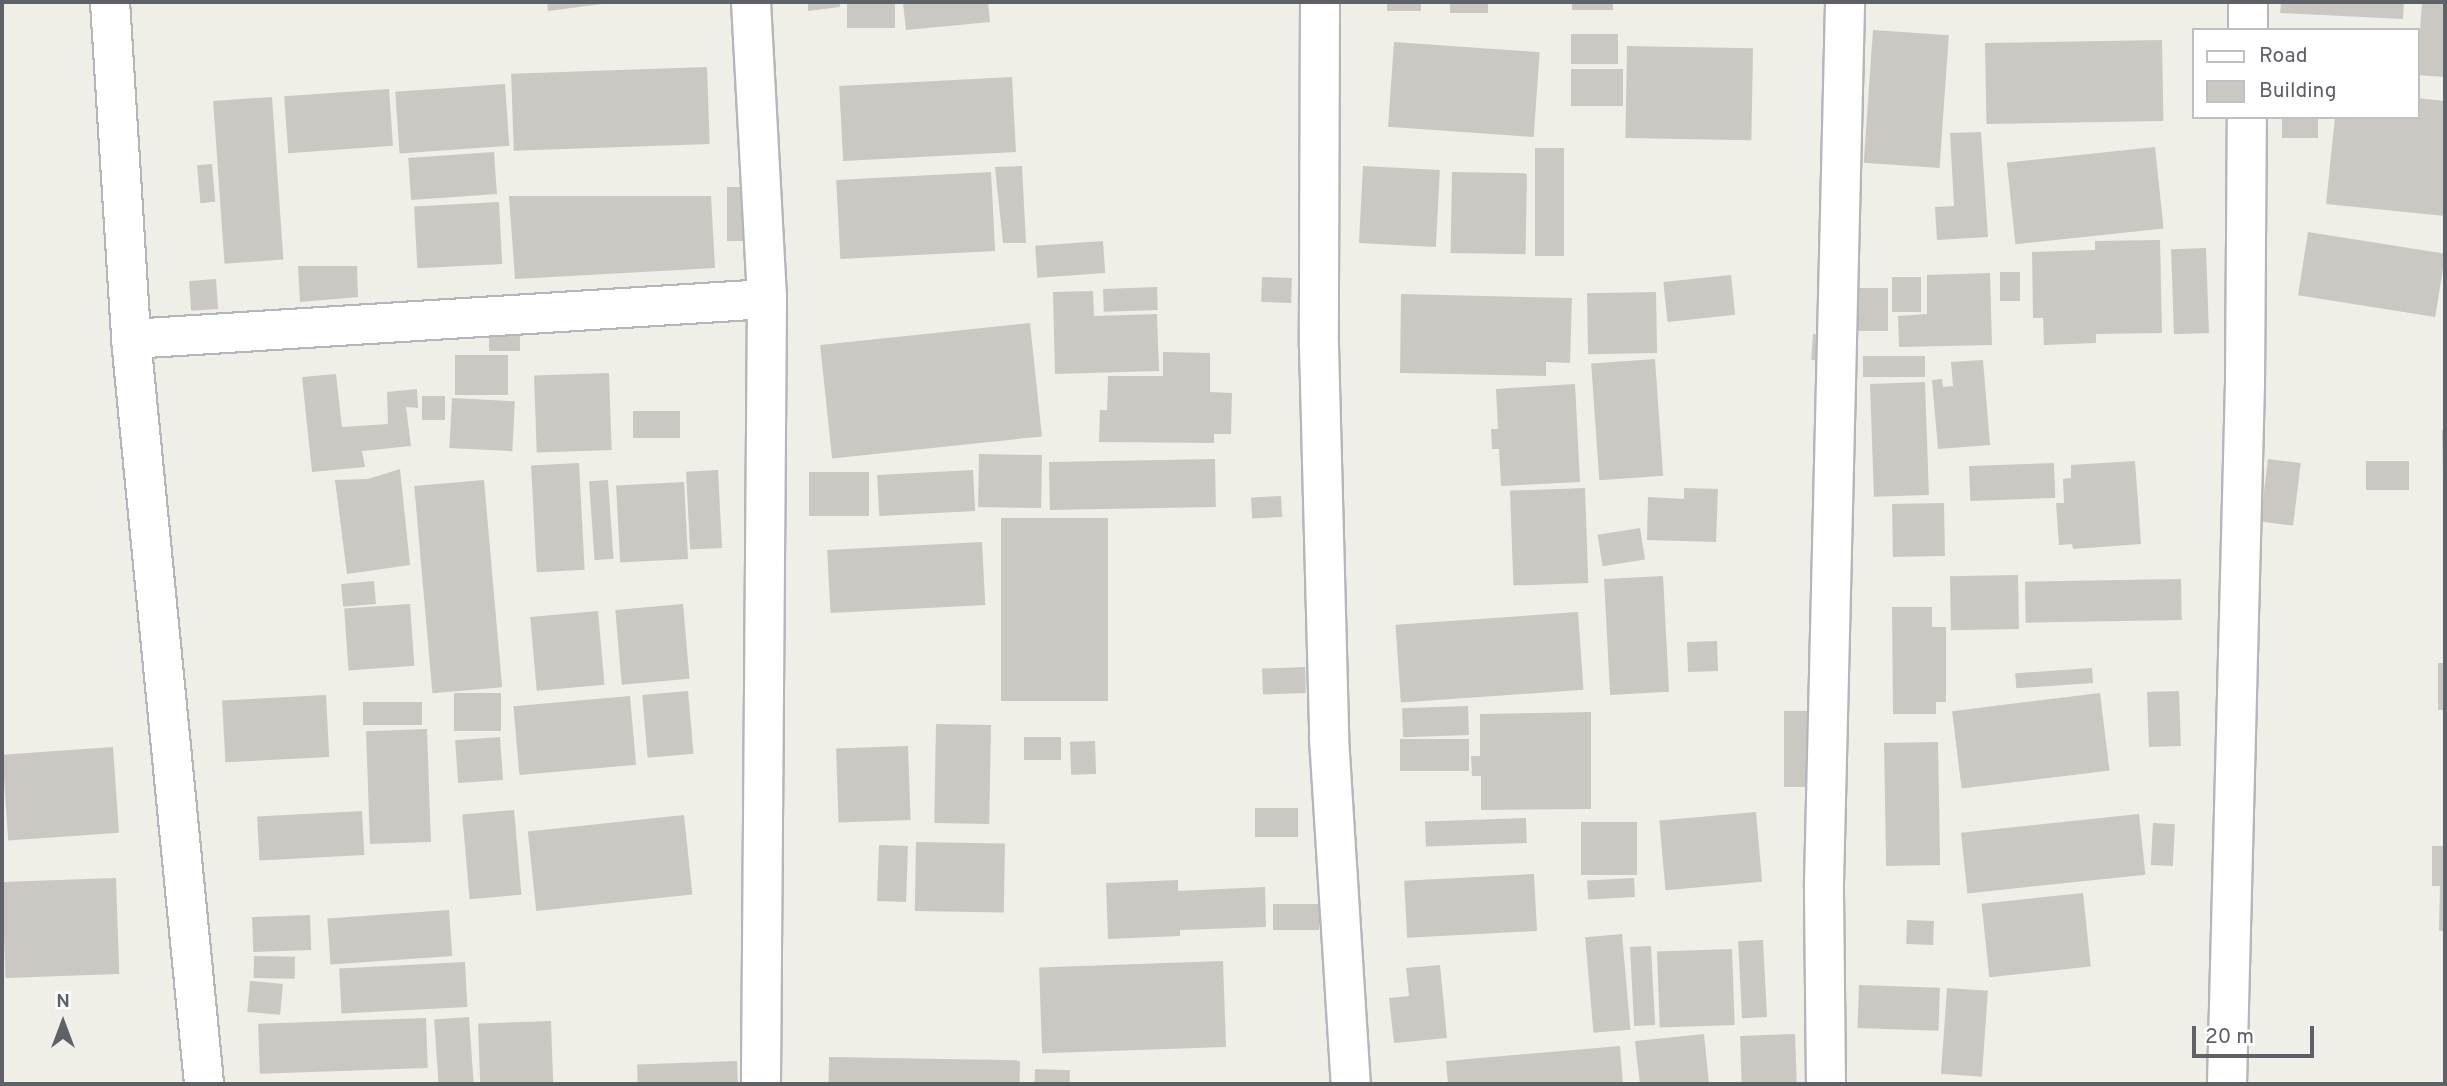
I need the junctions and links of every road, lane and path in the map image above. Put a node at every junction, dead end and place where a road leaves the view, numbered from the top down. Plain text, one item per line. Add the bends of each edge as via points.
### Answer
1 (110, 2) edge
2 (751, 2) edge
3 (1320, 2) edge
4 (1845, 2) edge
5 (2248, 2) edge
6 (2248, 28) edge
7 (2247, 119) edge
8 (767, 299) junction
9 (131, 339) junction
10 (204, 1084) edge
11 (761, 1084) edge
12 (1352, 1084) edge
13 (1826, 1084) edge
14 (2227, 1084) edge

1 - 9 street
2 - 8 street
3 - 12 street via 1319,346 1329,738
4 - 13 street via 1824,883
5 - 6 street
7 - 14 street
8 - 9 street
8 - 11 street
9 - 10 street

